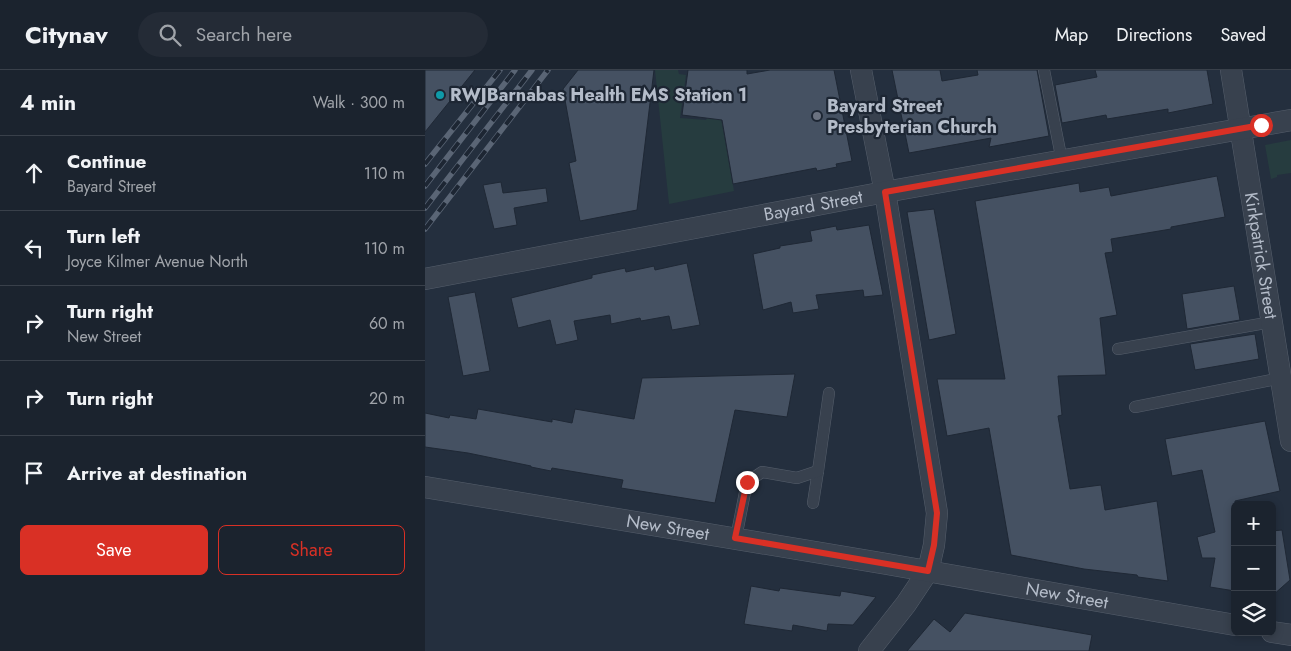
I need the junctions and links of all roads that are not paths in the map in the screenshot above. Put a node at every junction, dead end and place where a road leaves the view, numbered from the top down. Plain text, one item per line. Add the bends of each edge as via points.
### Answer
1 (861, 70) edge
2 (1044, 70) edge
3 (1231, 70) edge
4 (1291, 120) edge
5 (1241, 129) junction
6 (1062, 161) junction
7 (885, 192) junction
8 (425, 279) edge
9 (1272, 322) junction
10 (1118, 349) dead end
11 (1281, 378) junction
12 (829, 393) dead end
13 (1135, 407) dead end
14 (1291, 441) edge
15 (818, 471) junction
16 (425, 487) edge
17 (813, 503) dead end
18 (735, 538) junction
19 (928, 571) junction
20 (1231, 624) edge
21 (1276, 633) edge
22 (1291, 635) edge
23 (869, 651) edge

1 - 7 street
2 - 6 lane
3 - 5 street, Kirkpatrick Street
4 - 5 street, Bayard Street
5 - 6 street, Bayard Street
5 - 9 street, Kirkpatrick Street
6 - 7 street, Bayard Street
7 - 8 street, Bayard Street
7 - 19 street via 937,513
9 - 10 lane
9 - 11 street, Kirkpatrick Street
11 - 13 lane
11 - 14 street, Kirkpatrick Street
12 - 15 lane
15 - 17 lane
15 - 18 lane via 797,478 762,472 747,482
16 - 18 street, New Street
18 - 19 street, New Street
19 - 20 street, New Street
19 - 23 street
21 - 22 street

